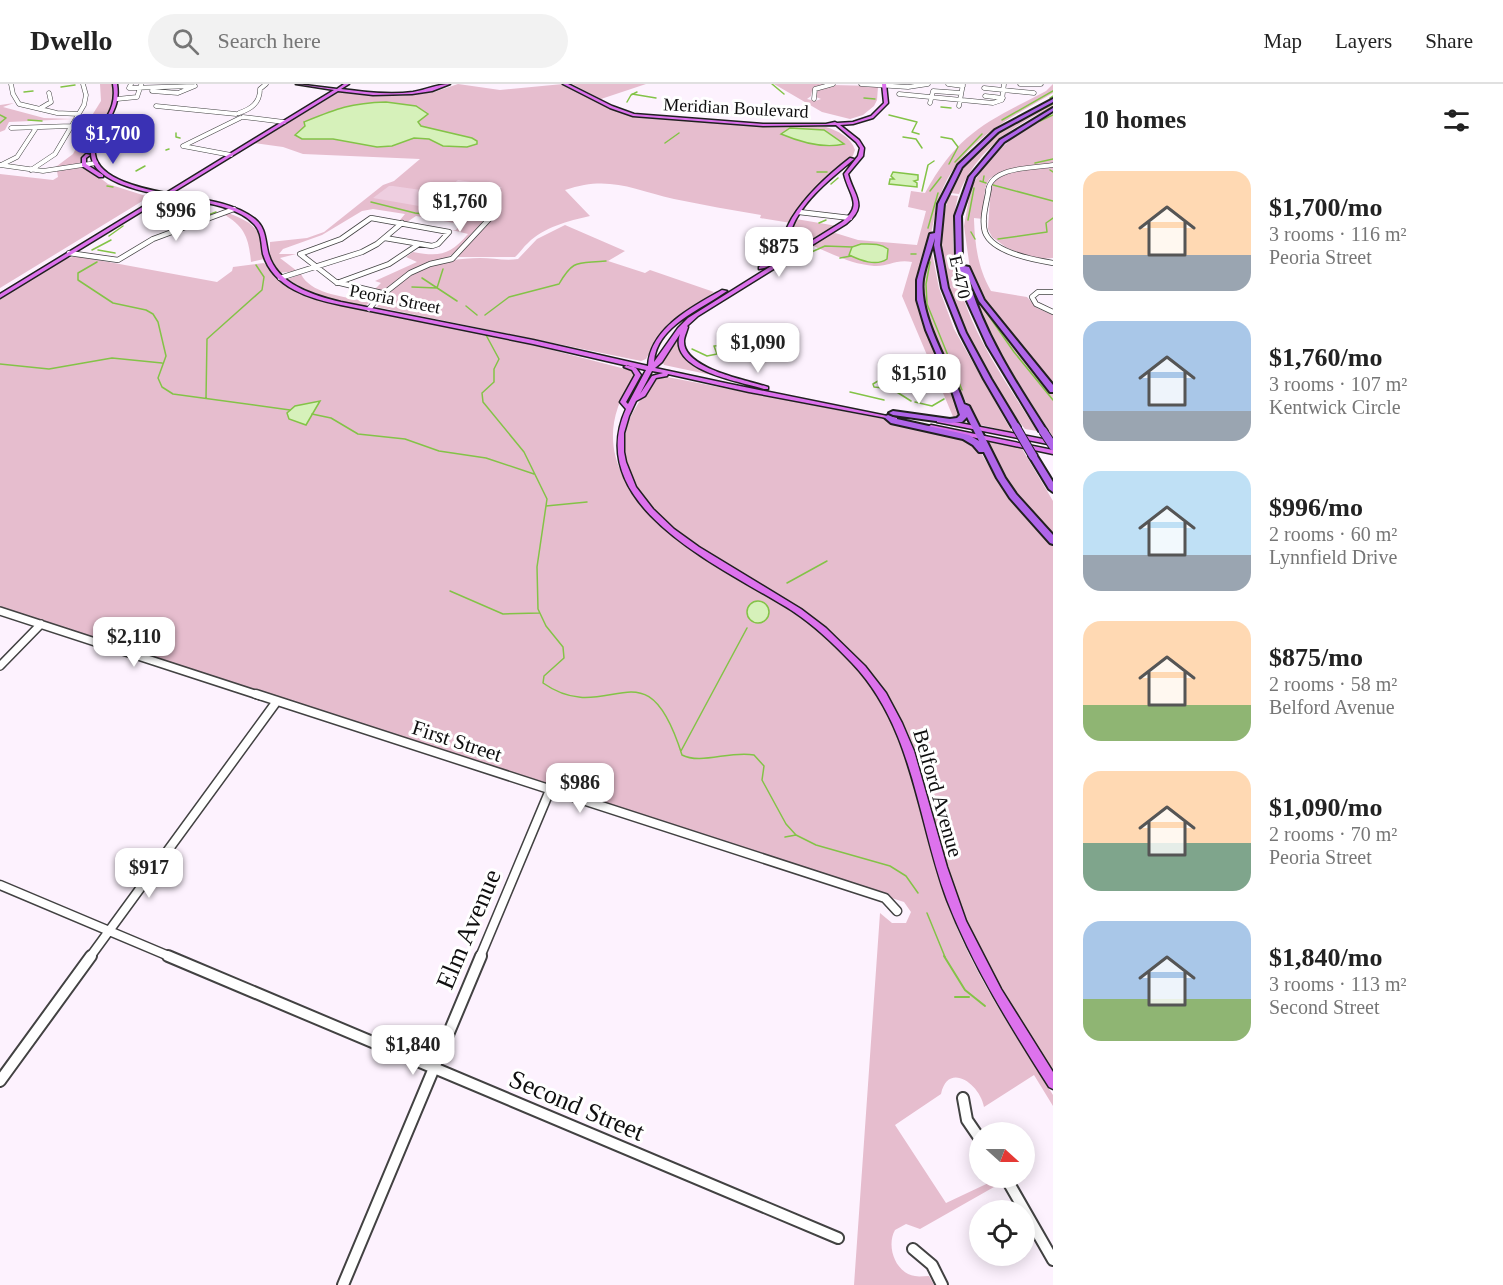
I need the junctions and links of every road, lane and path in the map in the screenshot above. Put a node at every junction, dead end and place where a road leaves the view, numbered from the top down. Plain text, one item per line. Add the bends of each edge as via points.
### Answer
1 (11, 84) edge
2 (85, 84) edge
3 (115, 84) edge
4 (131, 84) edge
5 (266, 84) edge
6 (298, 84) edge
7 (348, 84) edge
8 (448, 84) edge
9 (453, 84) edge
10 (565, 84) edge
11 (570, 84) edge
12 (833, 84) edge
13 (861, 84) edge
14 (928, 84) edge
15 (948, 84) edge
16 (1004, 84) edge
17 (1020, 84) edge
18 (1041, 84) edge
19 (165, 85) edge
20 (174, 85) edge
21 (183, 85) edge
22 (197, 85) edge
23 (882, 85) edge
24 (963, 85) edge
25 (140, 86) edge
26 (914, 87) junction
27 (337, 88) edge
28 (984, 88) dead end
29 (152, 89) edge
30 (351, 90) junction
31 (1004, 90) junction
32 (169, 92) junction
33 (49, 93) dead end
34 (961, 93) junction
35 (1034, 93) dead end
36 (899, 94) dead end
37 (1053, 94) edge
38 (919, 96) junction
39 (985, 96) dead end
40 (931, 98) junction
41 (1003, 98) junction
42 (117, 99) junction
43 (814, 99) dead end
44 (1053, 100) edge
45 (960, 101) junction
46 (930, 103) dead end
47 (156, 106) dead end
48 (959, 106) dead end
49 (41, 108) junction
50 (1053, 111) edge
51 (79, 114) junction
52 (238, 115) junction
53 (108, 118) junction
54 (75, 120) junction
55 (282, 122) junction
56 (835, 124) junction
57 (849, 124) junction
58 (817, 125) junction
59 (71, 126) junction
60 (1002, 126) junction
61 (11, 128) dead end
62 (36, 128) junction
63 (101, 132) junction
64 (844, 134) junction
65 (852, 136) junction
66 (228, 154) junction
67 (90, 164) junction
68 (1, 165) edge
69 (1053, 165) edge
70 (31, 170) junction
71 (161, 195) junction
72 (234, 209) junction
73 (227, 211) junction
74 (799, 212) junction
75 (491, 217) dead end
76 (850, 218) junction
77 (402, 223) junction
78 (938, 223) junction
79 (957, 224) junction
80 (259, 227) junction
81 (86, 238) junction
82 (385, 238) junction
83 (419, 244) junction
84 (69, 253) junction
85 (1053, 263) edge
86 (315, 267) junction
87 (280, 278) junction
88 (337, 283) junction
89 (0, 290) edge
90 (1053, 292) edge
91 (0, 296) edge
92 (384, 296) junction
93 (369, 309) junction
94 (1053, 312) edge
95 (687, 321) junction
96 (585, 354) junction
97 (651, 368) junction
98 (700, 380) junction
99 (766, 388) junction
100 (955, 388) junction
101 (1053, 390) edge
102 (631, 404) junction
103 (890, 415) junction
104 (974, 427) junction
105 (979, 437) junction
106 (1053, 444) edge
107 (1053, 452) edge
108 (995, 469) junction
109 (1053, 489) edge
110 (1053, 541) edge
111 (0, 611) edge
112 (41, 624) junction
113 (0, 666) edge
114 (277, 701) junction
115 (550, 790) junction
116 (0, 885) edge
117 (897, 911) dead end
118 (109, 931) junction
119 (434, 1070) junction
120 (0, 1081) edge
121 (1053, 1083) edge
122 (963, 1098) dead end
123 (969, 1123) edge
124 (1012, 1188) edge
125 (838, 1238) dead end
126 (913, 1249) dead end
127 (1053, 1260) edge
128 (343, 1285) edge
129 (942, 1285) edge

1 - 49 street via 17,103
2 - 51 street via 86,98
3 - 42 main road
4 - 25 street via 129,88
5 - 52 street via 260,90 258,102
6 - 27 main road
7 - 27 main road
7 - 30 main road via 346,87
8 - 30 main road via 402,93
9 - 27 main road via 406,95
10 - 58 main road, Meridian Boulevard via 612,108 639,116
11 - 56 main road, Meridian Boulevard via 619,108 645,115
12 - 43 street via 815,90
13 - 23 street
14 - 26 street
15 - 24 street
16 - 31 street
17 - 18 street
19 - 20 street
19 - 29 street
20 - 21 street
21 - 22 street
21 - 32 street
22 - 32 street via 179,93
23 - 26 street
23 - 56 main road, Meridian Boulevard via 878,107 861,118
23 - 57 main road, Meridian Boulevard via 887,101 884,107 870,118
24 - 34 street
25 - 29 street
25 - 42 street via 137,97
26 - 38 street via 920,91
27 - 30 main road
27 - 55 main road
28 - 31 street
29 - 32 street
31 - 35 street
31 - 41 street
33 - 49 street via 51,102
34 - 40 street via 934,91
34 - 45 street
36 - 38 street
37 - 60 highway
38 - 40 street
39 - 41 street
40 - 45 street
40 - 46 street
41 - 45 street via 988,103
42 - 53 main road
44 - 60 highway, E-470
45 - 48 street
47 - 52 street
49 - 51 street via 59,114
50 - 79 highway, E-470 via 1022,126 995,147 975,171 964,193
51 - 54 street
52 - 55 street
52 - 66 street via 212,134 183,146
53 - 54 street
53 - 63 main road
54 - 59 street
55 - 66 main road
56 - 57 main road, Meridian Boulevard
56 - 58 main road, Meridian Boulevard
56 - 64 main road, Belford Avenue
56 - 65 main road
57 - 65 main road via 844,128
58 - 64 main road
59 - 62 street
59 - 70 street via 52,158
60 - 78 highway, E-470 via 979,144 956,171 942,200
61 - 62 street
62 - 68 street via 17,156
63 - 67 main road
63 - 67 main road via 88,155
64 - 74 main road, Belford Avenue via 856,146 855,156 823,183
65 - 76 main road via 863,152 846,174 857,202
66 - 71 main road
67 - 70 street
67 - 71 main road via 119,181
67 - 71 main road via 101,176 120,186
68 - 70 street
69 - 85 street via 1009,172 992,179 985,230 991,240 1006,250
71 - 72 main road via 194,198
71 - 73 main road
71 - 81 main road
71 - 84 main road via 131,216 127,224 106,231
72 - 73 street
72 - 80 main road
73 - 80 main road
73 - 84 street via 153,238 116,261
74 - 76 street
74 - 97 main road, Belford Avenue via 775,258 677,320 650,360
75 - 92 street via 452,259 416,270
76 - 95 main road, Belford Avenue
77 - 82 street
77 - 83 street via 449,232 436,245
77 - 86 street via 369,218 342,238 301,253
78 - 100 highway via 920,283 920,297
78 - 109 highway, E-470, bridge via 939,263 954,316 970,351
79 - 101 highway via 961,226 971,281 981,300
79 - 106 highway, E-470, bridge via 960,267 974,314 992,350
80 - 87 main road via 269,262
81 - 84 main road
81 - 89 main road
82 - 83 street
82 - 86 street via 360,253
83 - 88 street via 391,263
84 - 91 main road
86 - 87 street
86 - 88 street
87 - 93 main road, Peoria Street via 311,295
88 - 92 street
90 - 94 street via 1032,296 1036,304
92 - 93 street
93 - 96 main road, Peoria Street
95 - 97 main road, Belford Avenue
95 - 99 main road via 681,344 693,361 719,376
96 - 97 main road
96 - 102 main road via 636,371 637,377 623,402
97 - 98 main road
97 - 99 main road
97 - 102 main road, Belford Avenue
98 - 102 main road via 658,375
98 - 103 main road
99 - 103 main road
100 - 103 highway via 964,414 959,420
100 - 104 highway
102 - 121 main road, Belford Avenue via 621,433 621,454 628,478 647,506 692,546 820,628 861,667 885,698 911,751 942,869 968,938 995,990
103 - 104 main road
103 - 105 main road
103 - 108 highway via 894,421 969,438
104 - 105 highway
104 - 106 main road
105 - 107 main road
105 - 108 highway
108 - 110 highway
111 - 112 street, First Street
112 - 113 street
112 - 114 street, First Street
114 - 115 street, First Street
114 - 118 street
115 - 117 street, First Street via 885,898
115 - 119 street, Elm Avenue
116 - 118 street, Second Street
118 - 119 street, Second Street
118 - 120 street
119 - 125 street, Second Street
119 - 128 street, Elm Avenue
122 - 123 street
124 - 127 street
126 - 129 street via 932,1265

